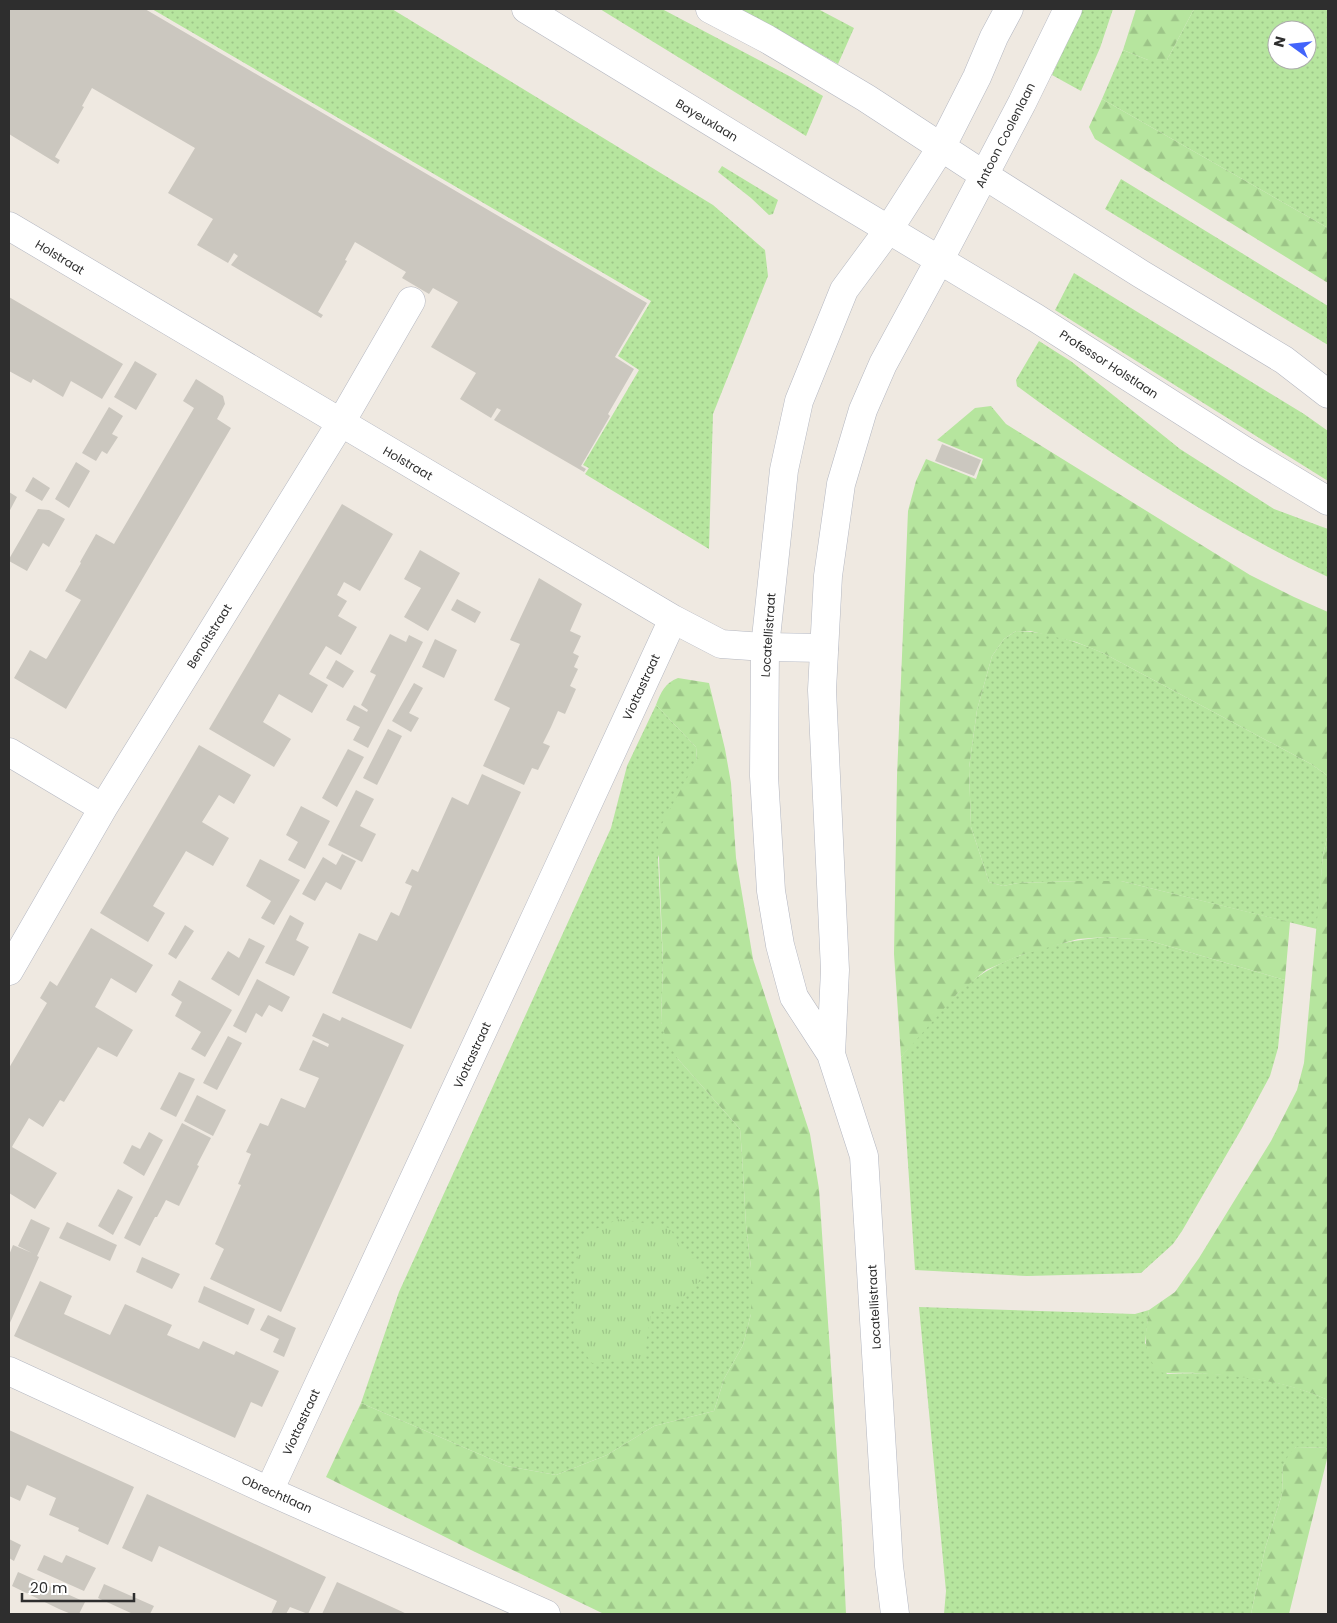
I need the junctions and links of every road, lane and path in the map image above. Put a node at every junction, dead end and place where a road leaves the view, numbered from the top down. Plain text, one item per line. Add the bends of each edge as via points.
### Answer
1 (526, 9) edge
2 (710, 9) edge
3 (1009, 9) edge
4 (1068, 9) edge
5 (942, 146) junction
6 (984, 175) junction
7 (9, 226) edge
8 (889, 229) junction
9 (940, 260) junction
10 (411, 301) dead end
11 (1328, 394) edge
12 (340, 424) junction
13 (1328, 500) edge
14 (673, 619) junction
15 (765, 647) junction
16 (824, 648) junction
17 (9, 752) edge
18 (103, 808) junction
19 (9, 971) edge
20 (831, 1054) junction
21 (9, 1371) edge
22 (269, 1491) junction
23 (889, 1566) junction
24 (546, 1614) edge
25 (883, 1614) edge
26 (895, 1614) edge

1 - 8 main road, Bayeuxlaan
2 - 5 main road via 767,39
3 - 5 main road
4 - 6 main road, Antoon Coolenlaan
5 - 6 main road
5 - 8 main road
6 - 9 main road, Antoon Coolenlaan
6 - 11 main road via 1284,360
7 - 12 main road, Holstraat
8 - 9 main road, Professor Holstlaan
8 - 15 main road, Locatellistraat via 844,290 799,401 784,470
9 - 13 main road, Professor Holstlaan
9 - 16 main road, Locatellistraat via 891,347 863,410 841,484 828,576
10 - 12 main road, Benoitstraat
12 - 14 main road, Holstraat
12 - 18 main road, Benoitstraat
14 - 15 main road, Holstraat via 721,644
14 - 22 main road, Viottastraat
15 - 16 main road, Holstraat
15 - 20 main road, Locatellistraat via 764,776 771,891 780,945 794,997
16 - 20 main road, Locatellistraat via 822,690 835,970
17 - 18 main road
18 - 19 main road, Benoitstraat
20 - 23 main road, Locatellistraat via 864,1156
21 - 22 main road, Obrechtlaan
22 - 24 main road, Obrechtlaan
23 - 25 main road, Locatellistraat
23 - 26 main road, Locatellistraat

